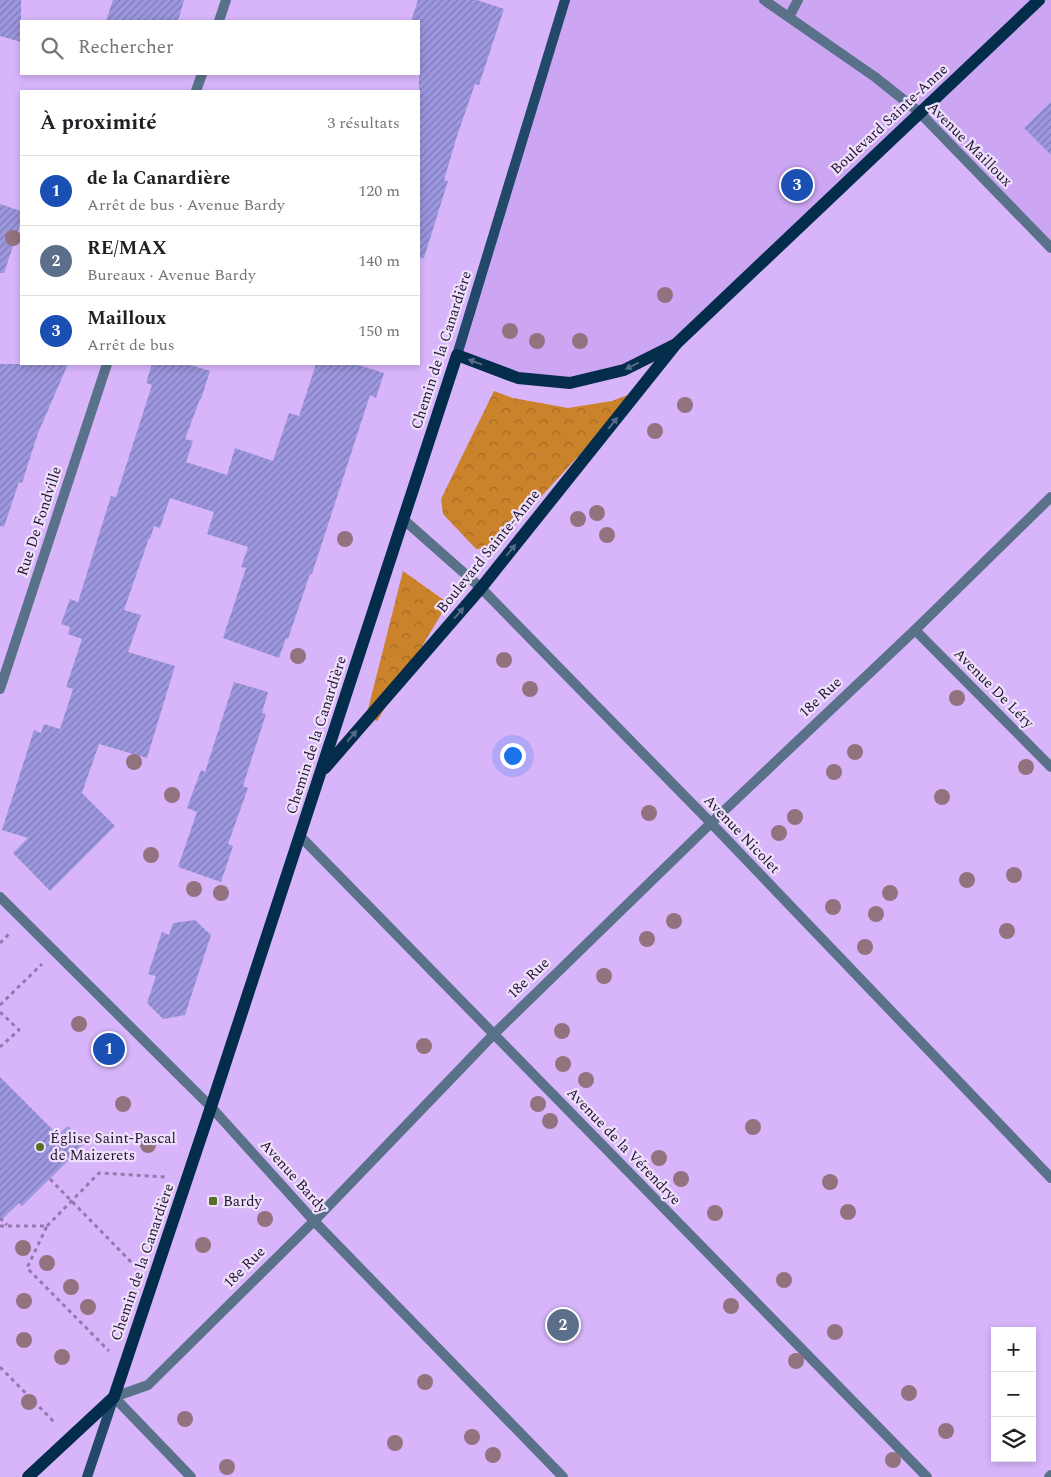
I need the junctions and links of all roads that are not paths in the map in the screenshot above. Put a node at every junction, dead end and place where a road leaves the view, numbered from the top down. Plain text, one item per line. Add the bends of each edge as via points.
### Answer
1 (226, 0) edge
2 (565, 0) edge
3 (764, 0) edge
4 (798, 0) edge
5 (1039, 0) edge
6 (789, 17) junction
7 (219, 20) edge
8 (202, 75) edge
9 (196, 90) edge
10 (919, 112) junction
11 (1050, 245) edge
12 (676, 344) junction
13 (457, 354) junction
14 (107, 365) edge
15 (1051, 497) edge
16 (404, 519) junction
17 (481, 588) junction
18 (915, 630) junction
19 (0, 689) edge
20 (1051, 767) edge
21 (320, 773) junction
22 (711, 823) junction
23 (300, 836) junction
24 (0, 897) edge
25 (494, 1034) junction
26 (211, 1107) junction
27 (1051, 1178) edge
28 (314, 1221) junction
29 (114, 1397) junction
30 (28, 1477) edge
31 (87, 1477) edge
32 (191, 1477) edge
33 (563, 1477) edge
34 (927, 1477) edge

1 - 7 street
2 - 13 main road, Chemin de la Canardière
3 - 6 street, Avenue Mailloux
4 - 6 street
5 - 10 main road, Boulevard Sainte-Anne
6 - 10 street, Avenue Mailloux
8 - 9 street
10 - 11 street, Avenue Mailloux
10 - 12 main road, Boulevard Sainte-Anne
12 -> 13 main road, Boulevard Sainte-Anne via 624,370 570,383 518,378
17 -> 12 main road, Boulevard Sainte-Anne
13 - 16 main road, Chemin de la Canardière
14 - 19 street, Rue De Fondville
15 - 18 street, 18e Rue
16 - 17 street, Avenue Nicolet
16 - 21 main road, Chemin de la Canardière
21 -> 17 main road, Boulevard Sainte-Anne
17 - 22 street, Avenue Nicolet
18 - 20 street, Avenue De Léry
18 - 22 street, 18e Rue
21 - 23 main road, Chemin de la Canardière
22 - 25 street, 18e Rue
22 - 27 street, Avenue Nicolet
23 - 25 street, Avenue de la Vérendrye
23 - 26 main road, Chemin de la Canardière
24 - 26 street, Avenue Bardy
25 - 28 street, 18e Rue
25 - 34 street, Avenue de la Vérendrye
26 - 28 street, Avenue Bardy
26 - 29 main road, Chemin de la Canardière
28 - 29 street, 18e Rue via 148,1385
28 - 33 street, Avenue Bardy
29 - 30 main road, 18e Rue
29 - 31 main road, Chemin de la Canardière
29 - 32 street

